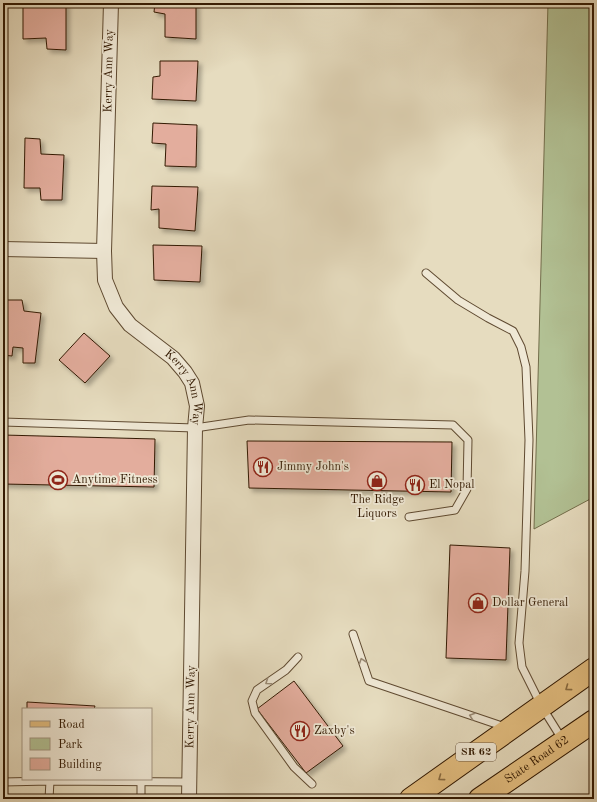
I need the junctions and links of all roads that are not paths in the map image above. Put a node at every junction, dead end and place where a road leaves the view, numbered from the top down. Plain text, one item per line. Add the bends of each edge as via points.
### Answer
1 (111, 3) edge
2 (3, 249) edge
3 (104, 251) junction
4 (426, 273) dead end
5 (3, 422) edge
6 (195, 428) junction
7 (409, 517) dead end
8 (353, 634) dead end
9 (298, 657) dead end
10 (594, 669) edge
11 (542, 707) junction
12 (594, 722) edge
13 (509, 729) junction
14 (564, 743) junction
15 (50, 781) junction
16 (3, 782) edge
17 (141, 782) junction
18 (190, 782) junction
19 (312, 784) dead end
20 (50, 799) edge
21 (141, 799) edge
22 (189, 799) edge
23 (411, 799) edge
24 (480, 799) edge

1 - 3 street, Kerry Ann Way
2 - 3 street
3 - 6 street, Kerry Ann Way via 105,280 116,307 130,325 173,358 192,383 197,406
4 - 11 lane via 458,300 513,331 521,347 526,367 529,440 525,572 519,643 522,667
5 - 6 lane
6 - 7 lane via 249,420 453,426 468,440 467,489 455,510
6 - 18 street, Kerry Ann Way
13 -> 8 lane via 369,681
9 -> 19 lane via 286,670 257,690 252,701 255,713 294,767
10 -> 11 main road, SR 62
11 - 13 main road, SR 62
11 - 14 lane
12 - 14 main road, State Road 62
13 -> 23 main road, SR 62
14 - 24 main road, State Road 62
15 - 16 lane
15 - 17 lane
15 - 20 lane
17 - 18 lane
17 - 21 lane
18 - 22 street, Kerry Ann Way

